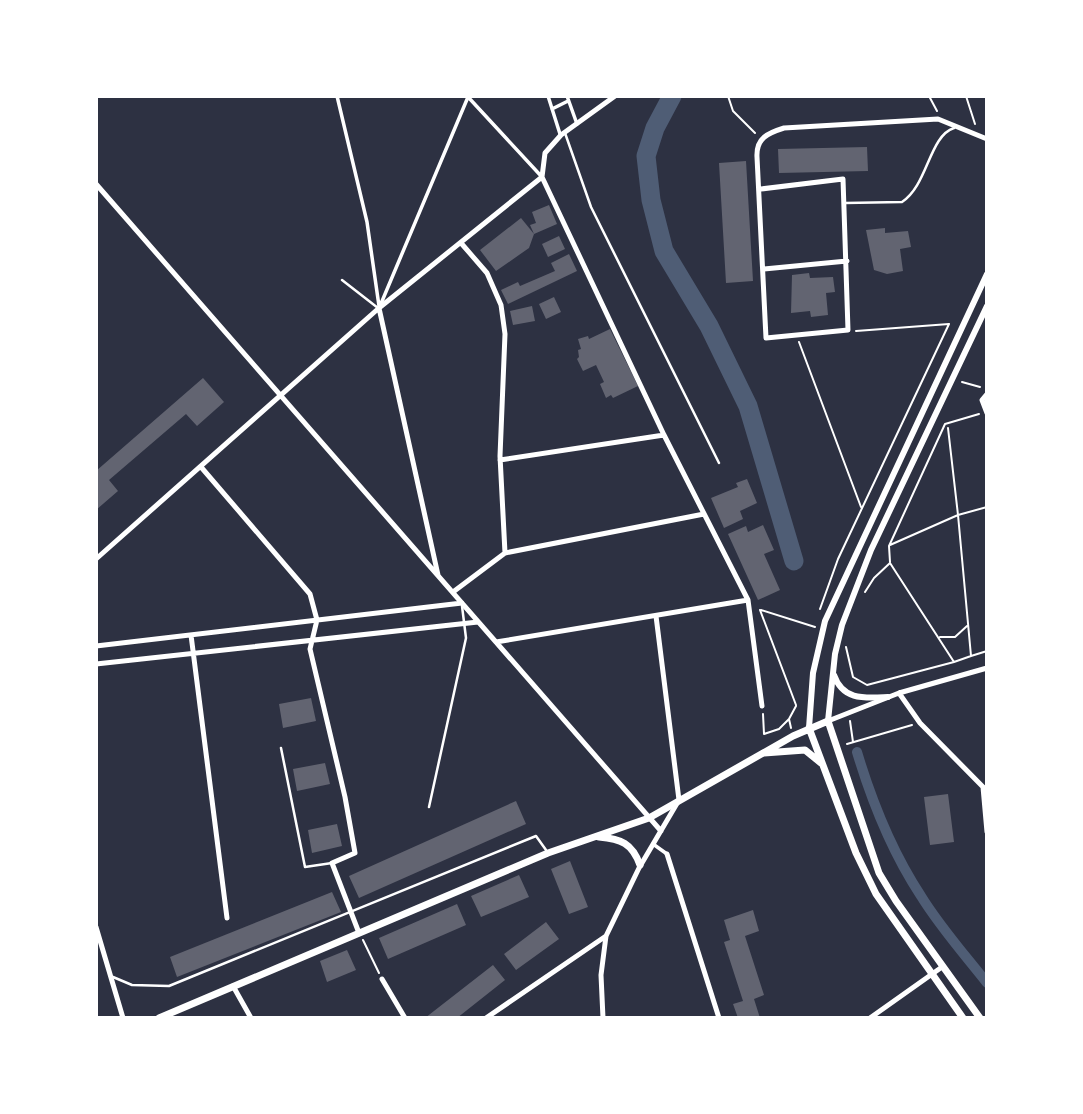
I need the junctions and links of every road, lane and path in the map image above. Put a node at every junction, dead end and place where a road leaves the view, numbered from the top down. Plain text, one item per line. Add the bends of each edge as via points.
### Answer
1 (337, 96) edge
2 (548, 96) edge
3 (615, 96) edge
4 (727, 96) edge
5 (929, 96) edge
6 (966, 96) edge
7 (468, 97) edge
8 (567, 98) edge
9 (552, 109) junction
10 (938, 119) junction
11 (577, 124) junction
12 (961, 127) junction
13 (563, 133) junction
14 (978, 135) junction
15 (761, 138) junction
16 (987, 139) edge
17 (542, 177) junction
18 (96, 184) edge
19 (761, 189) junction
20 (104, 196) junction
21 (96, 203) edge
22 (844, 203) junction
23 (461, 243) junction
24 (847, 261) junction
25 (764, 269) junction
26 (987, 274) edge
27 (342, 280) dead end
28 (987, 306) edge
29 (379, 308) junction
30 (848, 330) junction
31 (796, 335) junction
32 (987, 394) edge
33 (281, 397) junction
34 (986, 413) edge
35 (947, 425) junction
36 (664, 435) junction
37 (500, 460) junction
38 (719, 463) dead end
39 (201, 467) junction
40 (987, 507) edge
41 (862, 508) junction
42 (704, 514) junction
43 (958, 515) junction
44 (889, 546) junction
45 (505, 553) junction
46 (96, 559) edge
47 (890, 563) junction
48 (438, 576) junction
49 (453, 592) junction
50 (861, 599) dead end
51 (748, 600) junction
52 (462, 603) junction
53 (750, 607) junction
54 (760, 610) junction
55 (656, 616) junction
56 (818, 616) dead end
57 (317, 620) junction
58 (968, 621) junction
59 (478, 622) junction
60 (465, 623) junction
61 (823, 630) junction
62 (191, 635) junction
63 (939, 637) junction
64 (313, 640) junction
65 (496, 642) junction
66 (846, 645) dead end
67 (96, 646) edge
68 (987, 651) edge
69 (193, 654) junction
70 (971, 656) junction
71 (954, 662) junction
72 (96, 664) edge
73 (987, 668) edge
74 (833, 672) junction
75 (899, 693) junction
76 (888, 697) junction
77 (762, 706) joint
78 (796, 706) dead end
79 (848, 713) junction
80 (789, 719) dead end
81 (828, 721) junction
82 (809, 728) junction
83 (853, 742) dead end
84 (281, 748) dead end
85 (760, 754) junction
86 (822, 764) junction
87 (985, 789) edge
88 (679, 800) junction
89 (429, 807) dead end
90 (649, 818) junction
91 (661, 831) junction
92 (987, 832) edge
93 (594, 837) junction
94 (653, 844) junction
95 (548, 853) junction
96 (667, 854) joint
97 (332, 863) junction
98 (640, 865) junction
99 (350, 912) junction
100 (227, 918) dead end
101 (96, 928) edge
102 (359, 933) junction
103 (606, 936) junction
104 (942, 967) junction
105 (930, 975) junction
106 (111, 976) junction
107 (382, 979) joint
108 (233, 986) junction
109 (123, 1018) edge
110 (159, 1018) edge
111 (251, 1018) edge
112 (405, 1018) edge
113 (486, 1018) edge
114 (603, 1018) edge
115 (719, 1018) edge
116 (870, 1018) edge
117 (963, 1018) edge
118 (980, 1018) edge

1 - 29 street via 367,222
2 - 9 street
3 - 11 street
4 - 15 path via 733,111
5 - 10 path
6 - 14 path
7 - 17 street
7 - 29 street
8 - 9 street
8 - 11 street
9 - 13 street
10 - 12 street
10 - 15 street via 784,128
11 - 13 street
12 - 14 street
12 - 22 lane via 946,131 910,197 902,202
13 - 17 street via 545,153
13 - 38 lane via 592,207
14 - 16 street
15 - 19 street via 757,146
17 - 23 street
17 - 36 street
18 - 20 street
19 - 22 street via 844,179
19 - 25 street
20 - 21 street
20 - 33 street
22 - 24 street
23 - 29 street
23 - 37 street via 487,273 501,305 505,334
24 - 25 street
24 - 30 street
25 - 31 street via 766,338
26 - 61 street via 858,545
27 - 29 lane
28 - 74 street via 871,550 842,625
29 - 33 street
29 - 48 street
30 - 31 street
30 - 41 path via 949,324
31 - 41 path
32 - 34 street via 982,400
33 - 39 street
33 - 48 street
34 - 35 path
35 - 43 path
35 - 44 path
36 - 37 street
36 - 42 street
37 - 45 street
39 - 46 street
39 - 57 street via 304,584
40 - 43 path
41 - 56 path
42 - 45 street
42 - 51 street
43 - 44 path
43 - 58 path
44 - 47 path
45 - 49 street
47 - 50 path
47 - 63 path
48 - 49 street
49 - 52 street
51 - 53 street
51 - 55 street
52 - 57 street
52 - 59 street
52 - 60 lane
53 - 54 path
53 - 77 street
54 - 61 path
54 - 78 path
55 - 65 street
55 - 88 street
57 - 62 street
57 - 64 street
58 - 63 path via 956,637
58 - 70 path
59 - 60 street
59 - 65 street
60 - 64 street
60 - 89 lane via 466,638
61 - 82 street via 813,673
62 - 67 street
62 - 69 street
63 - 71 path
64 - 69 street
64 - 97 street via 310,649 355,853
65 - 90 street
66 - 71 path via 853,677 867,685
68 - 70 path
69 - 72 street
69 - 100 street
70 - 71 path
73 - 75 street
74 - 76 street via 840,688 852,696
74 - 81 street
75 - 76 street
75 - 87 street via 920,723
76 - 79 street
77 - 80 path via 764,734
79 - 81 street
79 - 83 path
81 - 82 main road
81 - 104 main road via 879,873
82 - 85 main road
82 - 86 main road
84 - 97 lane via 305,867
85 - 86 main road via 805,750
85 - 88 main road
86 - 105 main road via 865,873
87 - 92 street
88 - 90 main road
88 - 91 street
90 - 91 street
90 - 93 main road
91 - 94 street
93 - 95 main road
93 - 98 main road via 628,844
94 - 96 street
94 - 98 street
95 - 99 lane via 536,836
95 - 102 main road
96 - 115 street
97 - 99 street
98 - 103 street
99 - 102 street
99 - 106 lane via 169,986 132,985
101 - 106 street
102 - 107 path
102 - 108 main road
103 - 113 street
103 - 114 street via 601,975
104 - 105 street
104 - 118 main road
105 - 116 street
105 - 117 main road
106 - 109 street
107 - 112 street
108 - 110 main road
108 - 111 street

